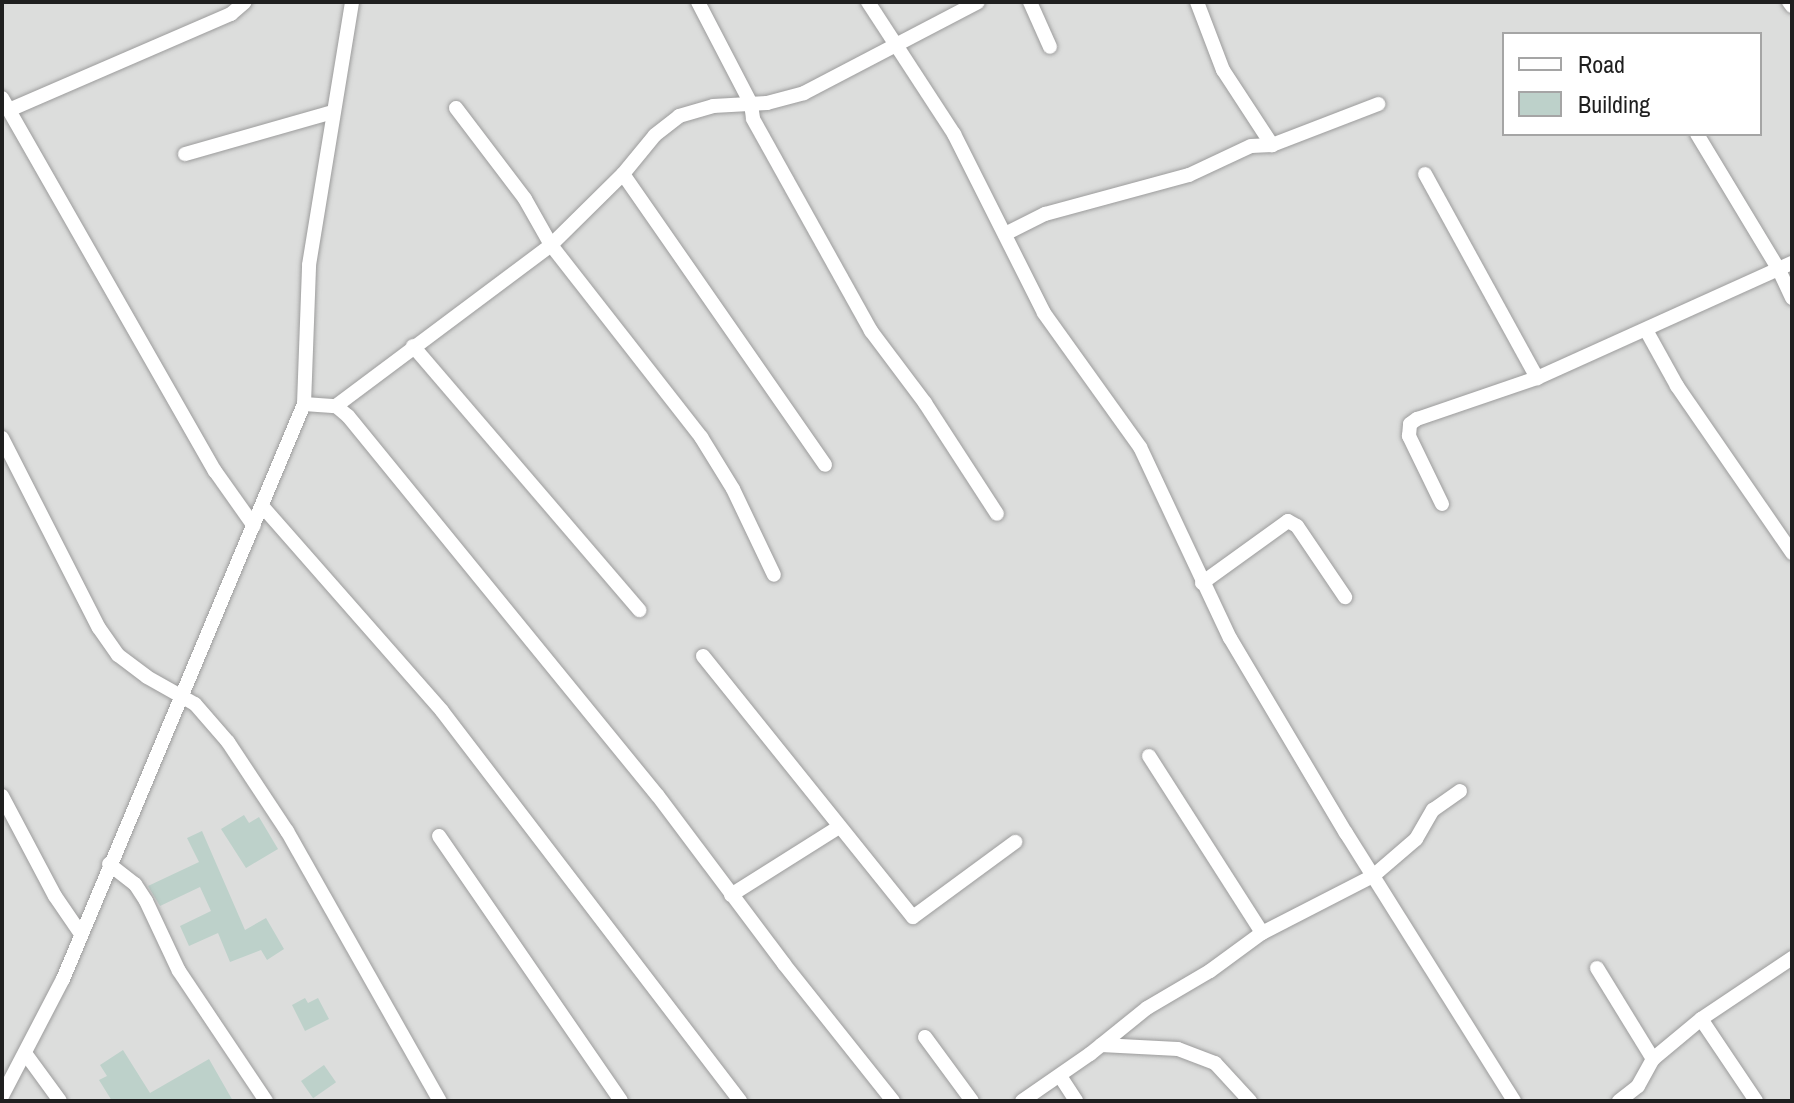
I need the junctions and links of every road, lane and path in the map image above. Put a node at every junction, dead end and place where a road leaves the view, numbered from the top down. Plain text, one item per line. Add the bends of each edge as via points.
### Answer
1 (245, 2) edge
2 (352, 2) edge
3 (698, 2) edge
4 (868, 2) edge
5 (978, 2) edge
6 (1030, 2) edge
7 (1197, 2) edge
8 (893, 43) junction
9 (1050, 47) dead end
10 (6, 104) edge
11 (751, 104) junction
12 (1378, 104) dead end
13 (456, 108) dead end
14 (332, 112) junction
15 (1698, 136) edge
16 (1272, 145) junction
17 (185, 154) dead end
18 (623, 174) junction
19 (1425, 174) dead end
20 (1005, 234) junction
21 (551, 245) junction
22 (1786, 266) edge
23 (1792, 298) edge
24 (1646, 330) junction
25 (413, 346) junction
26 (1537, 378) junction
27 (304, 404) junction
28 (336, 406) junction
29 (2, 438) edge
30 (825, 465) dead end
31 (1442, 504) dead end
32 (263, 507) junction
33 (997, 514) dead end
34 (254, 526) junction
35 (1792, 553) edge
36 (774, 575) dead end
37 (1202, 583) junction
38 (1345, 597) dead end
39 (639, 610) dead end
40 (703, 656) dead end
41 (180, 695) junction
42 (1149, 756) dead end
43 (1460, 791) dead end
44 (2, 796) edge
45 (839, 827) junction
46 (439, 836) dead end
47 (1015, 842) dead end
48 (109, 864) junction
49 (1373, 876) junction
50 (731, 895) junction
51 (1262, 933) junction
52 (81, 934) junction
53 (1792, 958) edge
54 (1597, 968) dead end
55 (1701, 1019) junction
56 (925, 1037) dead end
57 (1101, 1045) junction
58 (25, 1053) junction
59 (1653, 1059) junction
60 (1060, 1076) junction
61 (2, 1096) edge
62 (60, 1101) edge
63 (266, 1101) edge
64 (440, 1101) edge
65 (621, 1101) edge
66 (740, 1101) edge
67 (893, 1101) edge
68 (972, 1101) edge
69 (1022, 1101) edge
70 (1076, 1101) edge
71 (1250, 1101) edge
72 (1514, 1101) edge
73 (1619, 1101) edge
74 (1756, 1101) edge

1 - 10 street via 231,14
2 - 14 street
3 - 11 street
4 - 8 street
5 - 8 street
6 - 9 street
7 - 16 street via 1223,70
8 - 11 street via 804,93
8 - 20 street via 954,134
10 - 34 street via 215,471
11 - 18 street via 713,106 679,116 655,135
11 - 33 street via 753,119 871,331
12 - 16 street
13 - 21 street via 525,199
14 - 17 street
14 - 27 street via 309,265
15 - 22 street
16 - 20 street via 1251,146 1189,175 1045,214
18 - 21 street
18 - 30 street
19 - 26 street
20 - 37 street via 1044,313 1140,447
21 - 25 street
21 - 36 street via 701,437
22 - 23 street
22 - 24 street
24 - 26 street
24 - 35 street via 1677,386
25 - 28 street
25 - 39 street
26 - 31 street via 1410,424 1409,436
27 - 28 street
27 - 32 street
28 - 50 street via 629,759
29 - 41 street via 99,628 118,655
32 - 34 street
32 - 66 street via 442,711
34 - 41 street
37 - 38 street via 1288,521 1297,526
37 - 49 street
40 - 45 street
41 - 48 street
41 - 64 street via 195,704 263,791
42 - 51 street
43 - 49 street via 1433,810 1416,839
44 - 52 street
45 - 47 street via 913,917
45 - 50 street
46 - 65 street
48 - 52 street
48 - 63 street via 135,884 179,971
49 - 51 street
49 - 72 street
50 - 67 street
51 - 57 street via 1147,1008
52 - 58 street
53 - 55 street
54 - 59 street
55 - 59 street
55 - 74 street
56 - 68 street
57 - 60 street
57 - 71 street via 1178,1049 1215,1063
58 - 61 street
58 - 62 street
59 - 73 street via 1638,1086
60 - 69 street
60 - 70 street

